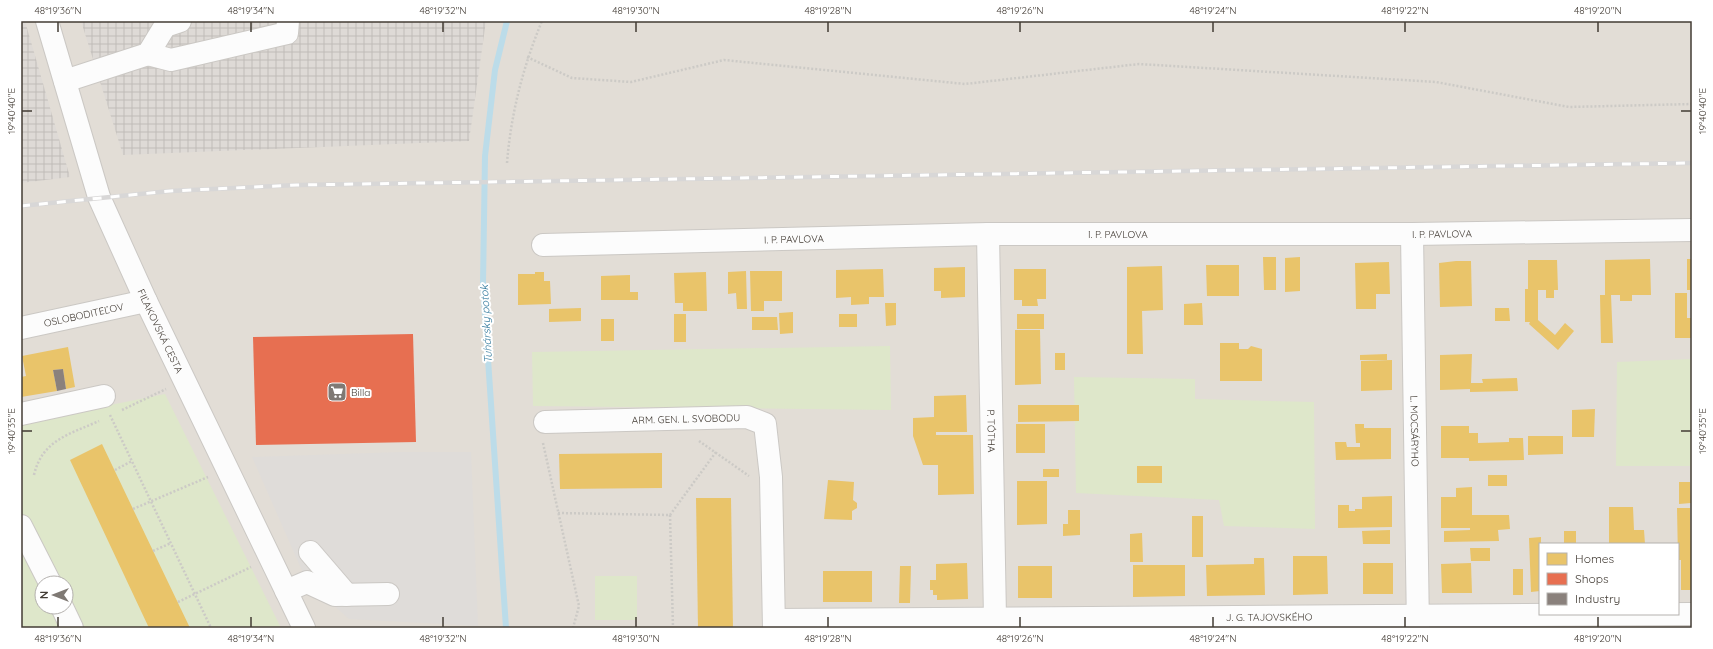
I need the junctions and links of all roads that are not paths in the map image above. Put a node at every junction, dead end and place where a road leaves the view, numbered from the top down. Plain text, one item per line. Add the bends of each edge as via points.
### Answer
1 (47, 21) edge
2 (180, 21) edge
3 (288, 21) edge
4 (148, 54) junction
5 (65, 81) junction
6 (1692, 230) edge
7 (988, 234) junction
8 (1412, 234) junction
9 (543, 246) dead end
10 (146, 301) junction
11 (21, 328) edge
12 (107, 406) road end
13 (21, 414) edge
14 (545, 422) road end
15 (21, 526) edge
16 (310, 552) dead end
17 (46, 575) edge
18 (286, 591) junction
19 (388, 594) dead end
20 (349, 595) junction
21 (1679, 614) edge
22 (1692, 614) edge
23 (66, 615) edge
24 (1658, 615) edge
25 (1418, 622) edge
26 (994, 623) edge
27 (774, 624) edge
28 (72, 628) edge
29 (304, 628) edge

1 - 5 street, FIĽAKOVSKÁ CESTA
2 - 4 street via 165,26
3 - 4 street via 287,33 196,55 171,60
4 - 5 street
5 - 10 street, FIĽAKOVSKÁ CESTA via 99,197
6 - 8 street, I. P. PAVLOVA
7 - 8 street, I. P. PAVLOVA
7 - 9 street, I. P. PAVLOVA
7 - 26 street, P. TÓTHA
8 - 25 street, L. MOCSÁRYHO
10 - 11 street, OSLOBODITEĽOV
10 - 18 street, FIĽAKOVSKÁ CESTA
12 - 13 street
14 - 27 street, ARM. GEN. L. SVOBODU via 747,417 766,424 771,482
15 - 17 street
16 - 20 street
18 - 20 street via 307,582 334,595
18 - 29 street, FIĽAKOVSKÁ CESTA
19 - 20 street
21 - 22 street, J. G. TAJOVSKÉHO
23 - 28 street
24 - 25 street, J. G. TAJOVSKÉHO
25 - 26 street, J. G. TAJOVSKÉHO
26 - 27 street, J. G. TAJOVSKÉHO

